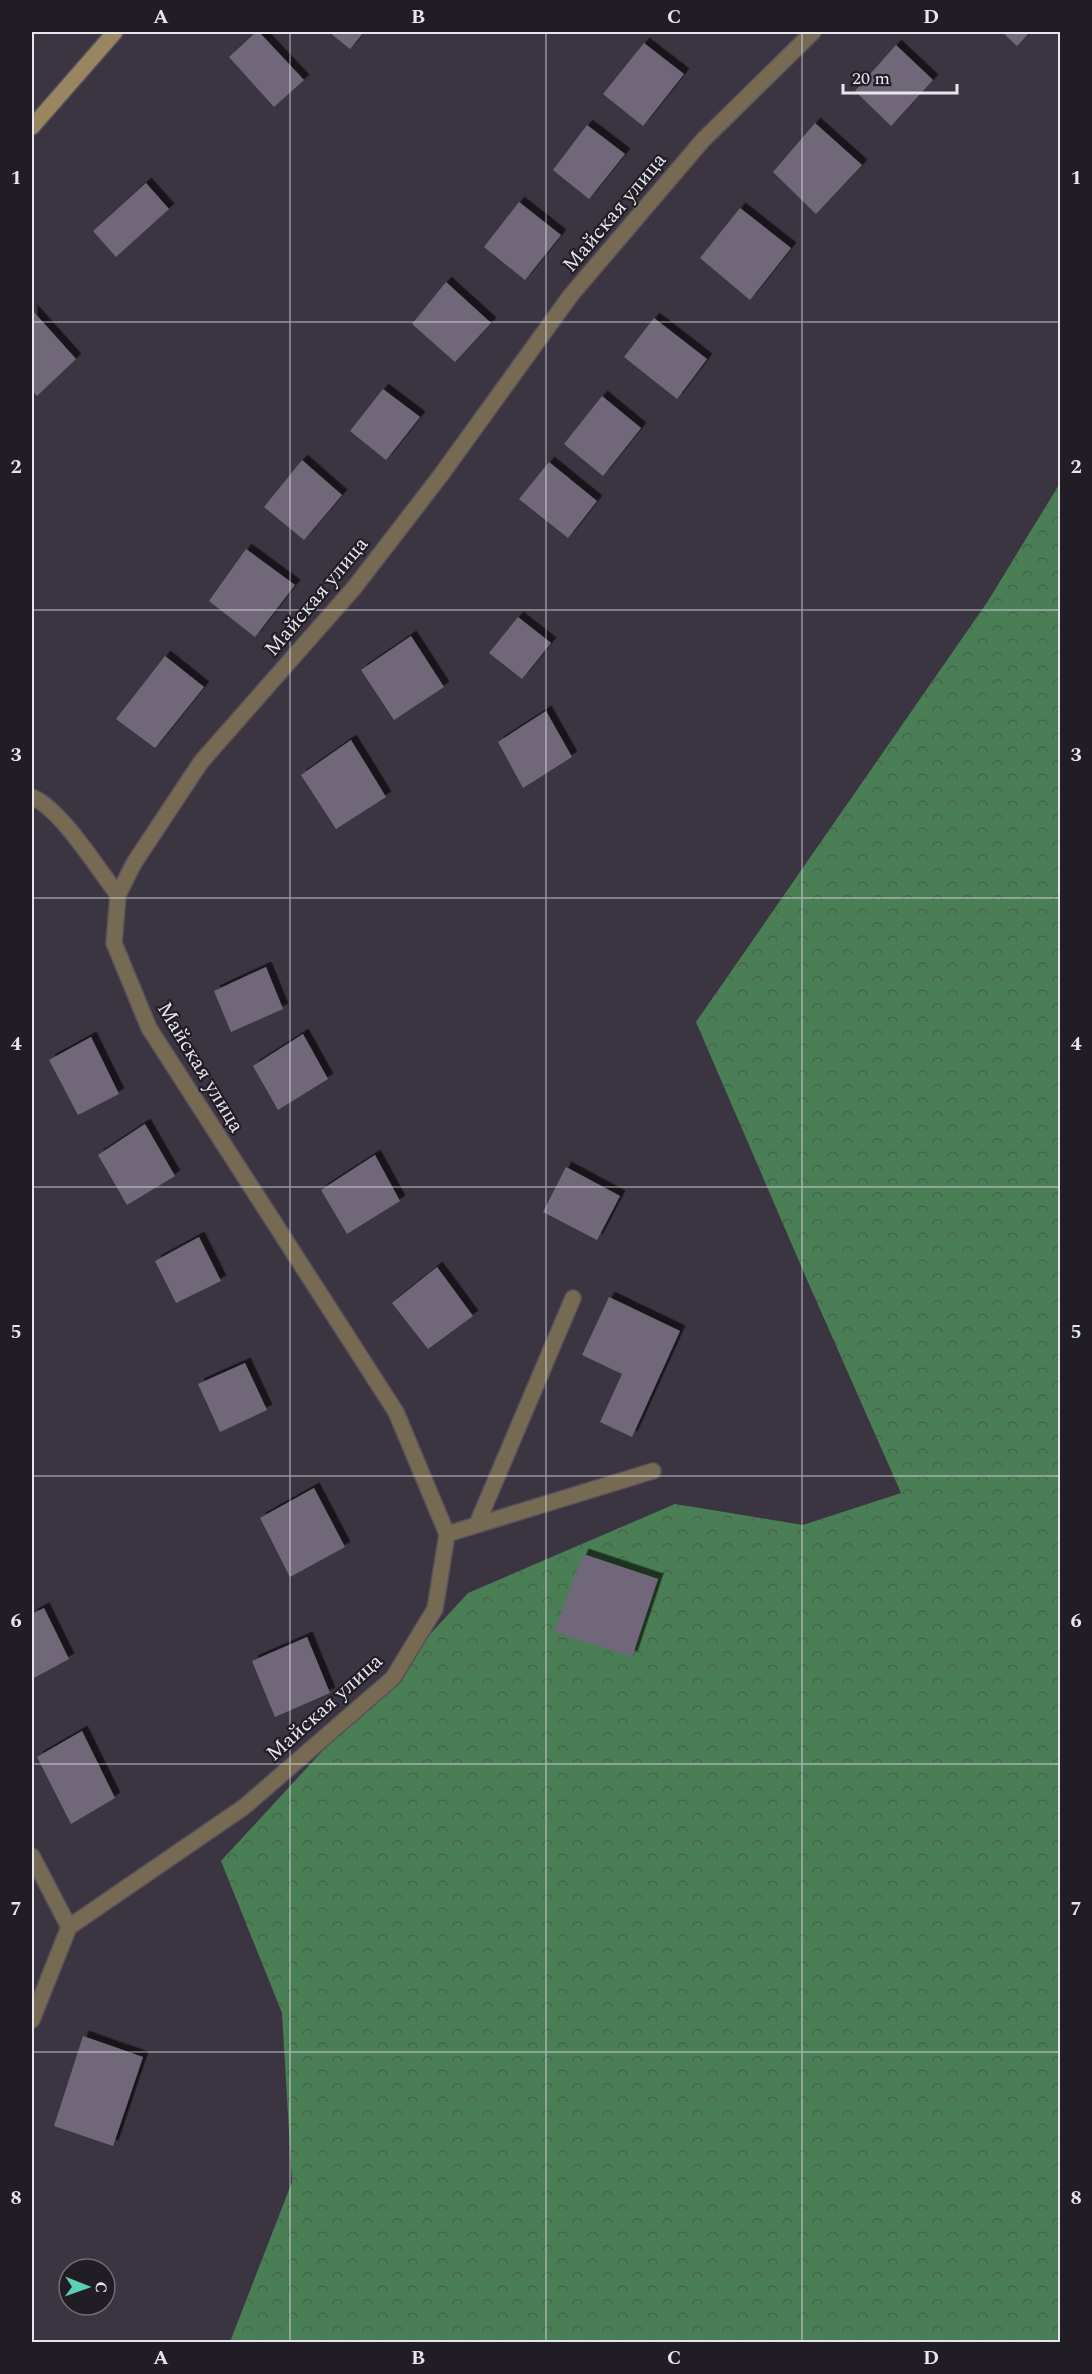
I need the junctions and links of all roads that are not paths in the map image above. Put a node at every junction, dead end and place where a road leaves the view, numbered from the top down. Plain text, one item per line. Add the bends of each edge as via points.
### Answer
1 (115, 32) edge
2 (813, 32) edge
3 (32, 127) edge
4 (32, 797) edge
5 (118, 895) junction
6 (573, 1298) dead end
7 (653, 1471) dead end
8 (477, 1524) junction
9 (447, 1534) junction
10 (32, 1856) edge
11 (69, 1927) junction
12 (32, 2020) edge

1 - 3 street
2 - 5 street, Майская улица via 704,140 572,294 354,588 201,762 134,863
4 - 5 street via 62,821
5 - 9 street, Майская улица via 114,942 148,1028 396,1412
6 - 8 street
7 - 8 street
8 - 9 street
9 - 11 street, Майская улица via 435,1609 393,1678 244,1807
10 - 11 street
11 - 12 street

